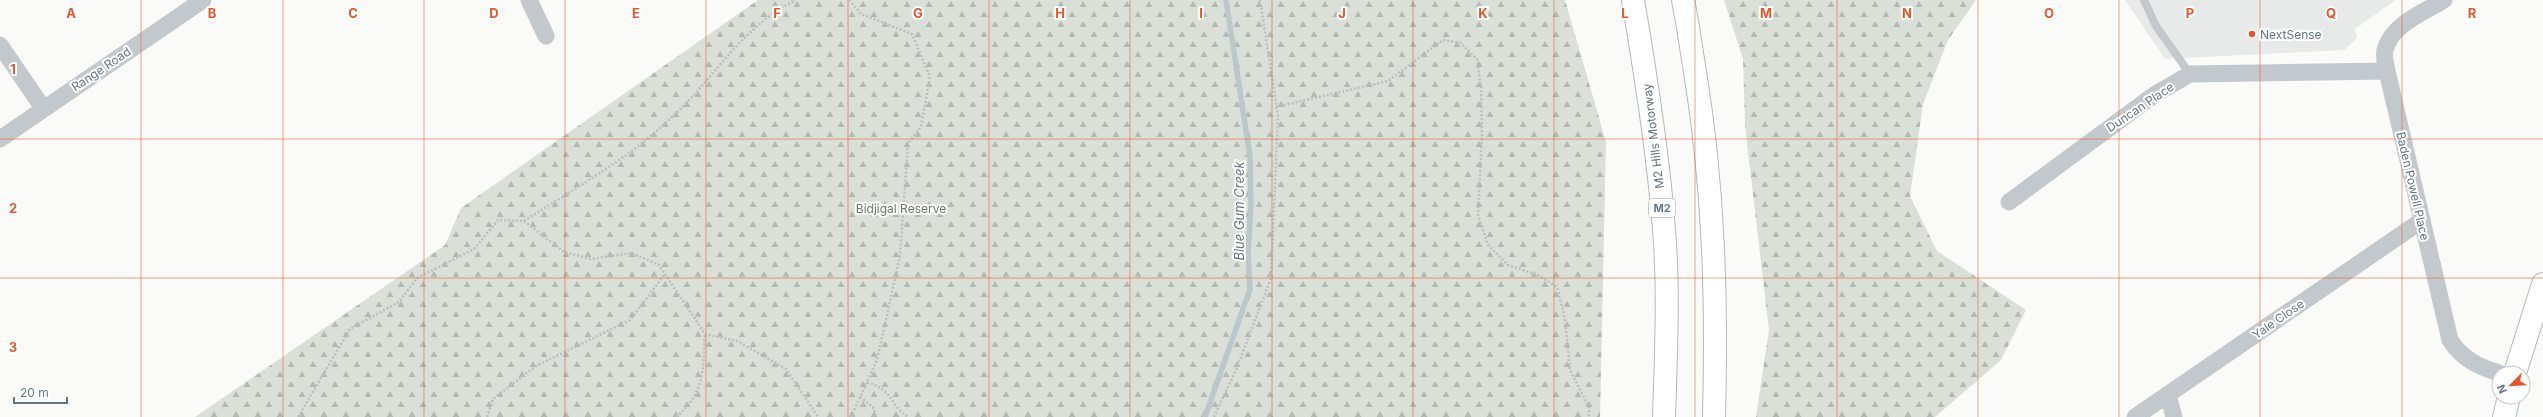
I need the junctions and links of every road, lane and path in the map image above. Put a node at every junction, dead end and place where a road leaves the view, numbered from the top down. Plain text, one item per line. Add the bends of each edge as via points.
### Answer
1 (203, 0) edge
2 (529, 0) edge
3 (796, 0) edge
4 (849, 0) edge
5 (1260, 0) edge
6 (1633, 0) edge
7 (1682, 0) edge
8 (2144, 0) edge
9 (2444, 0) edge
10 (546, 36) dead end
11 (0, 44) edge
12 (2387, 72) junction
13 (2190, 74) junction
14 (1276, 107) junction
15 (43, 108) junction
16 (0, 139) edge
17 (2009, 202) dead end
18 (524, 221) junction
19 (2421, 221) junction
20 (665, 274) junction
21 (2543, 284) edge
22 (706, 334) junction
23 (2518, 365) edge
24 (2491, 371) edge
25 (867, 382) junction
26 (2168, 395) junction
27 (860, 397) junction
28 (2507, 405) edge
29 (298, 417) edge
30 (487, 417) edge
31 (676, 417) edge
32 (818, 417) edge
33 (851, 417) edge
34 (876, 417) edge
35 (908, 417) edge
36 (1214, 417) edge
37 (1589, 417) edge
38 (1664, 417) edge
39 (1714, 417) edge
40 (2135, 417) edge
41 (2174, 417) edge
42 (2504, 417) edge

1 - 15 street, Range Road
2 - 10 street
3 - 18 path via 786,4 744,38 671,118 610,166
4 - 25 path via 861,14 912,34 930,77 921,127 908,143 900,256 877,360
5 - 14 path
6 - 38 main road, M2 Hills Motorway / M2 via 1650,96 1664,230
7 - 39 main road via 1702,112 1713,215 1716,335
8 - 13 lane via 2156,26
9 - 12 street, Baden Powell Place via 2401,26 2390,38 2384,51
11 - 15 street
12 - 13 street, Duncan Place
12 - 19 street, Baden Powell Place
13 - 17 street, Duncan Place via 2154,95
14 - 36 path via 1270,278 1236,370
14 - 37 path via 1388,81 1443,40 1461,43 1477,59 1481,87 1482,134 1478,215 1488,245 1508,265 1538,275 1557,286 1565,319 1570,370 1589,407
15 - 16 street, Range Road
18 - 20 path via 564,252 591,259 632,253 659,265
18 - 29 path via 498,220 474,249 417,278 399,302 350,329
19 - 24 street, Baden Powell Place via 2450,340 2465,358
19 - 26 street, Yale Close
20 - 22 path
20 - 30 path via 630,320 536,366 493,398
21 - 23 main road
22 - 31 path via 702,379 690,405
22 - 32 path via 737,341 786,369
25 - 27 path
25 - 35 path via 876,384 890,394 895,405
26 - 40 street, Yale Close
26 - 41 street
27 - 33 path
27 - 34 path via 873,407
28 - 42 main road

